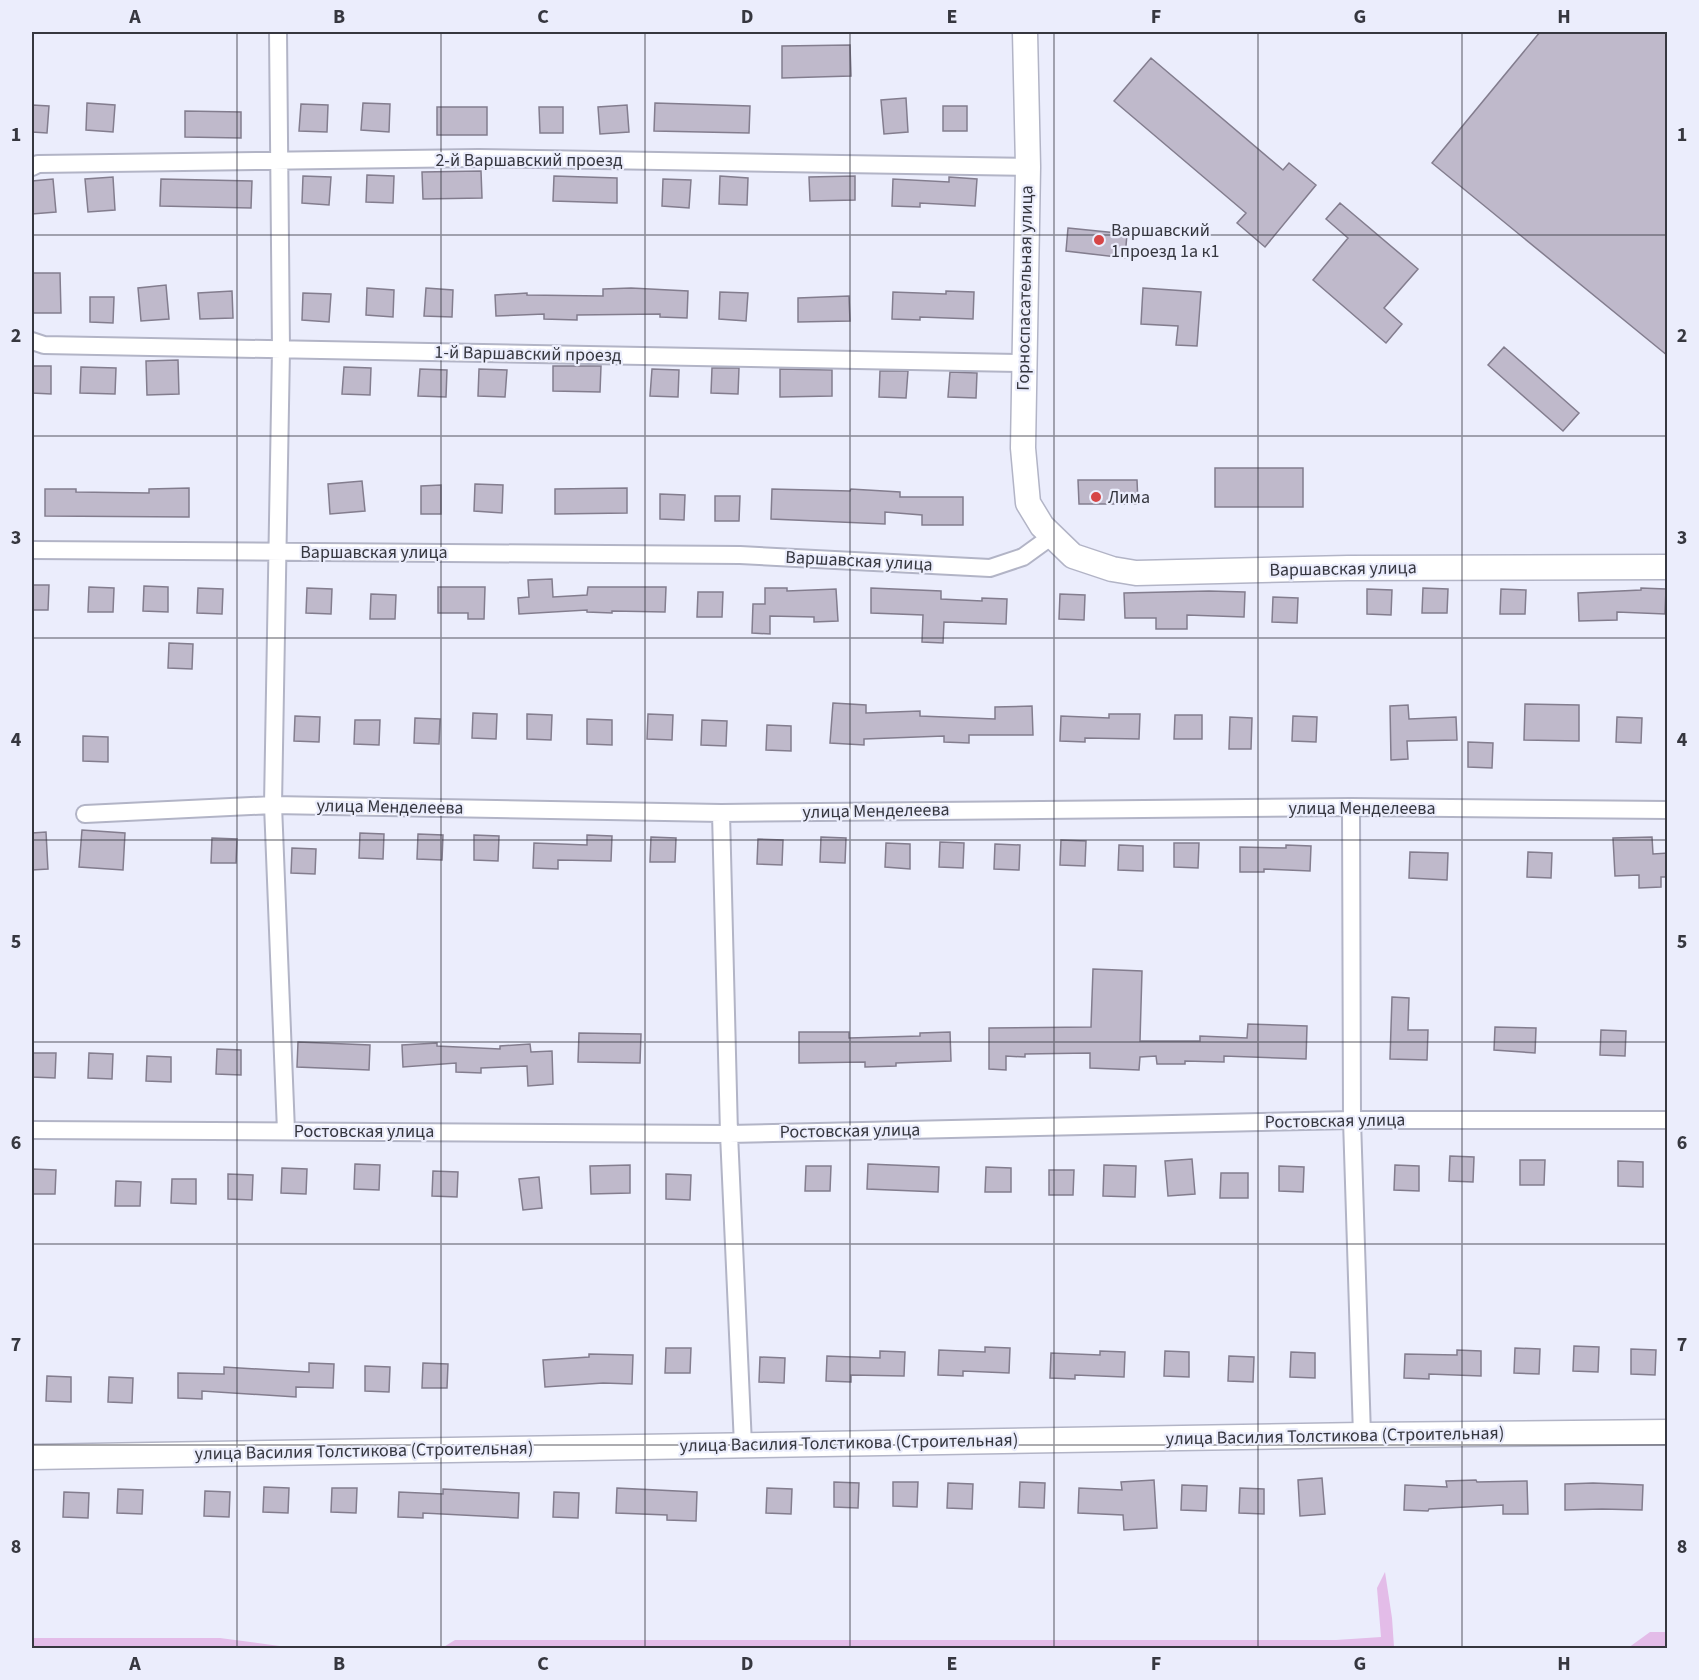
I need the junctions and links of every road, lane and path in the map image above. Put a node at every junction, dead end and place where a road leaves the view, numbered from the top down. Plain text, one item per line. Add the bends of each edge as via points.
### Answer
1 (278, 32) edge
2 (1025, 32) edge
3 (279, 161) junction
4 (32, 167) edge
5 (1028, 167) junction
6 (32, 341) edge
7 (281, 349) junction
8 (1024, 363) junction
9 (1052, 536) junction
10 (32, 550) edge
11 (277, 551) junction
12 (1668, 567) edge
13 (273, 805) junction
14 (1351, 807) junction
15 (1668, 810) edge
16 (721, 813) junction
17 (85, 814) dead end
18 (1352, 1120) junction
19 (1668, 1120) edge
20 (32, 1130) edge
21 (286, 1131) junction
22 (729, 1134) junction
23 (1668, 1432) edge
24 (1362, 1435) junction
25 (743, 1445) junction
26 (32, 1457) edge

1 - 3 street
2 - 5 main road, Горноспасательная улица
3 - 4 street, 2-й Варшавский проезд
3 - 5 street, 2-й Варшавский проезд via 479,158
3 - 7 street
5 - 8 main road, Горноспасательная улица
6 - 7 street, 1-й Варшавский проезд via 45,345
7 - 8 street, 1-й Варшавский проезд
7 - 11 street
8 - 9 main road, Горноспасательная улица via 1023,448 1028,503
9 - 11 street, Варшавская улица via 1023,557 990,568 740,555
9 - 12 main road, Варшавская улица via 1073,556 1136,573
10 - 11 street, Варшавская улица
11 - 13 street
13 - 16 street, улица Менделеева
13 - 17 street, улица Менделеева
13 - 21 street
14 - 15 street, улица Менделеева
14 - 16 street, улица Менделеева
14 - 18 street
16 - 22 street
18 - 19 street, Ростовская улица
18 - 22 street, Ростовская улица
18 - 24 street
20 - 21 street, Ростовская улица
21 - 22 street, Ростовская улица
22 - 25 street
23 - 24 main road, улица Василия Толстикова (Строительная)
24 - 25 main road, улица Василия Толстикова (Строительная)
25 - 26 main road, улица Василия Толстикова (Строительная)

